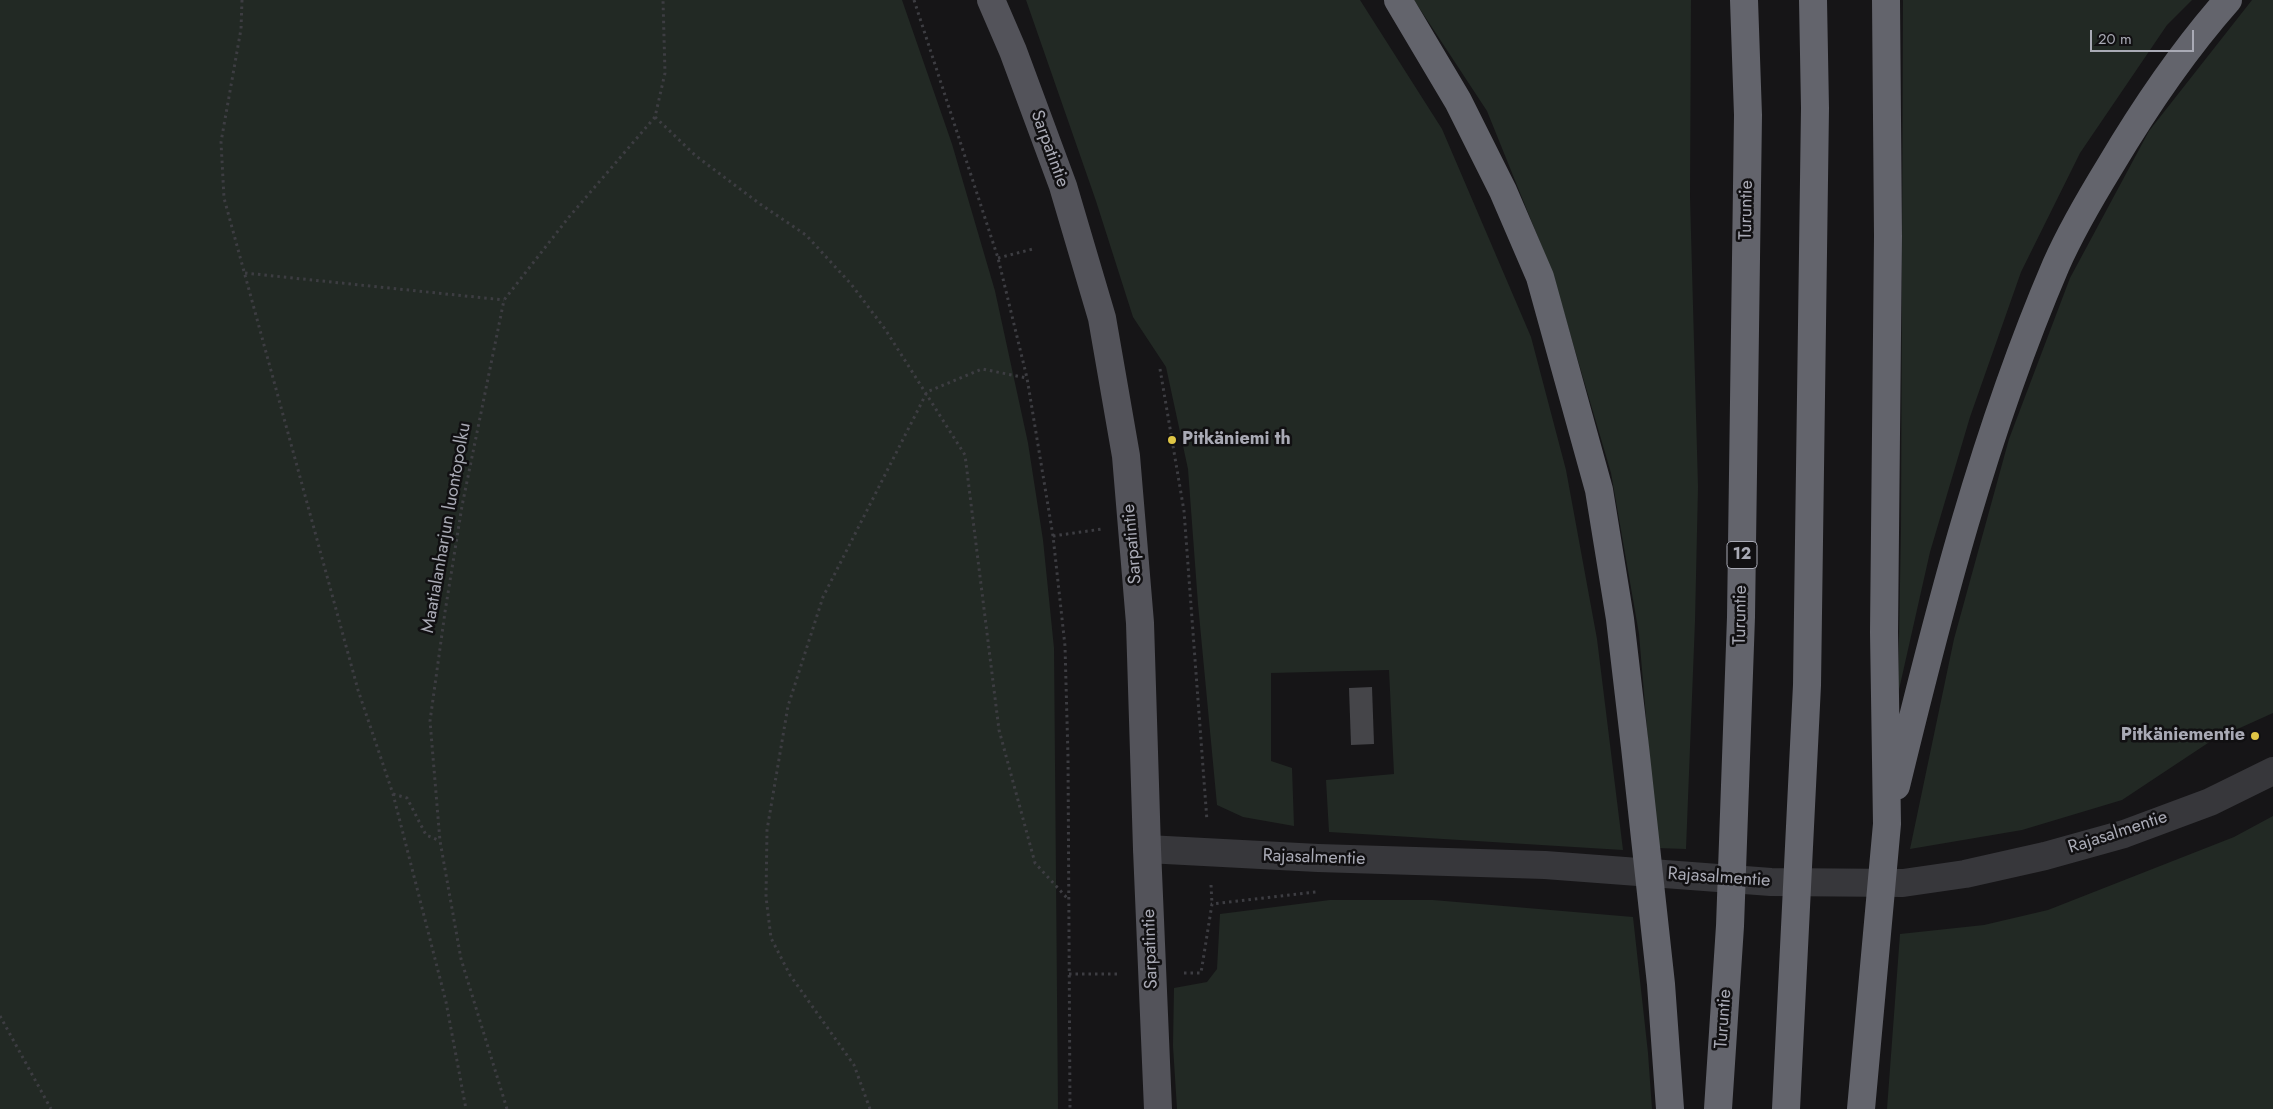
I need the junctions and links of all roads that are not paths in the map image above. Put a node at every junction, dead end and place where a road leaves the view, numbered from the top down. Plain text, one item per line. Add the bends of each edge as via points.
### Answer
1 (991, 0) edge
2 (1398, 0) edge
3 (1744, 0) edge
4 (1813, 0) edge
5 (1886, 0) edge
6 (2228, 0) edge
7 (2273, 771) edge
8 (1887, 824) junction
9 (1147, 849) junction
10 (1158, 1109) edge
11 (1670, 1109) edge
12 (1718, 1109) edge
13 (1786, 1109) edge
14 (1861, 1109) edge

1 - 9 main road, Sarpatintie via 1014,52 1063,186 1102,318 1126,456 1140,623
2 - 11 highway via 1458,101 1503,191 1540,277 1599,490 1620,619 1635,747 1661,984
3 - 12 highway, Turuntie / 12 via 1748,115 1741,607 1730,926
4 - 13 highway via 1815,108 1807,685
5 - 8 highway via 1888,236 1884,632
6 - 8 highway via 2178,59 2136,123 2094,191 2057,263 1989,440 1960,535
7 - 9 street, Rajasalmentie via 2210,802 2124,834 1965,874 1903,883 1772,882 1545,866
8 - 14 highway
9 - 10 main road, Sarpatintie

